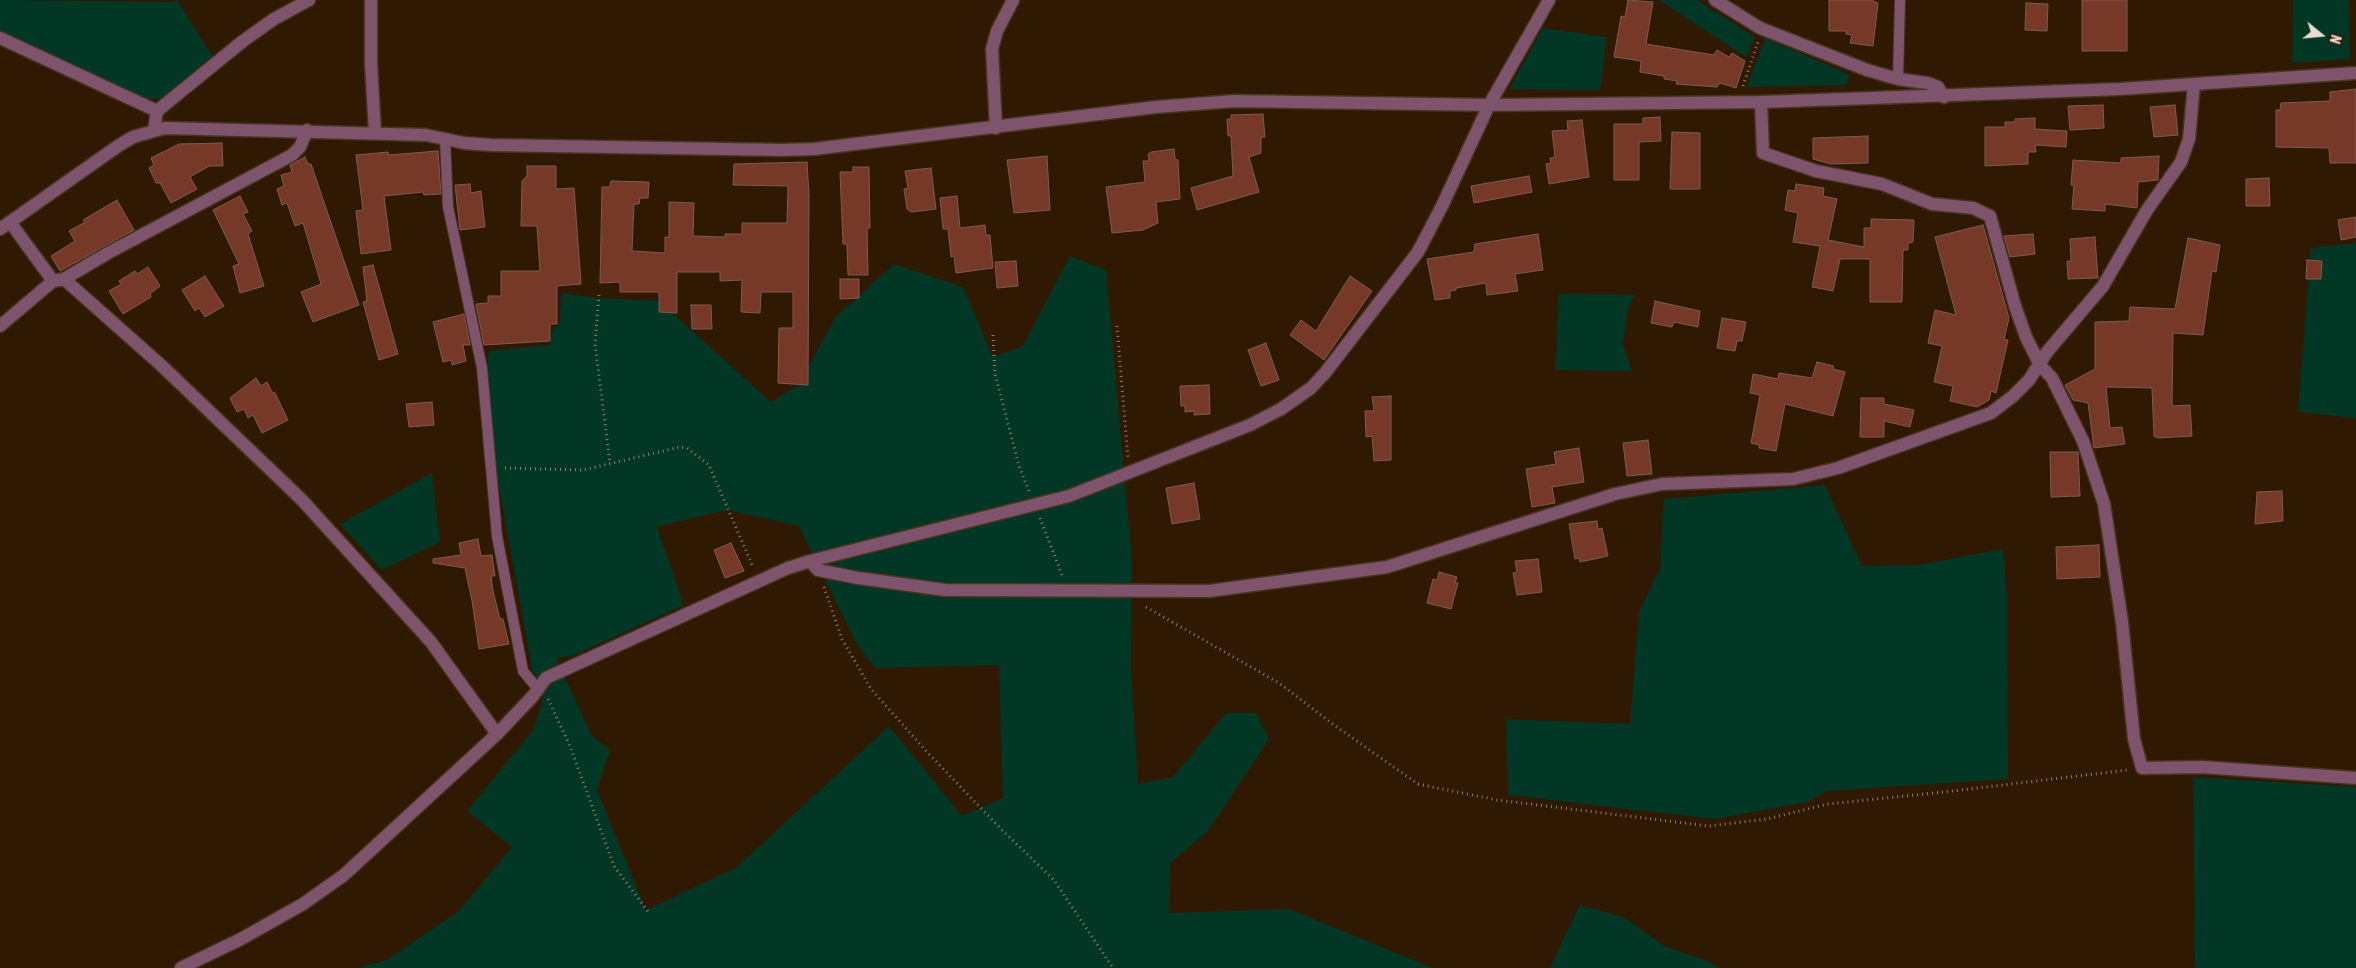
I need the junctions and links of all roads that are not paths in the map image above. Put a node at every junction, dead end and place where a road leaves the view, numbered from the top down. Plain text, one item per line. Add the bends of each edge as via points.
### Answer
1 (309, 0) edge
2 (371, 0) edge
3 (1013, 0) edge
4 (1549, 0) edge
5 (1716, 0) edge
6 (1900, 0) edge
7 (0, 38) edge
8 (2356, 72) edge
9 (1898, 79) junction
10 (2194, 84) junction
11 (1944, 97) junction
12 (1761, 102) junction
13 (1489, 105) junction
14 (156, 111) junction
15 (996, 128) junction
16 (154, 130) junction
17 (307, 130) junction
18 (375, 133) junction
19 (445, 138) junction
20 (5, 226) edge
21 (58, 280) junction
22 (0, 326) edge
23 (2040, 365) junction
24 (814, 565) junction
25 (538, 688) junction
26 (497, 734) junction
27 (2356, 778) edge
28 (181, 968) edge

1 - 14 street via 274,19
2 - 18 street
3 - 15 street via 992,49
4 - 13 street
5 - 9 street via 1763,30
6 - 9 lane
7 - 14 street
8 - 10 street
9 - 11 street via 1927,82 1938,87
10 - 11 street
10 - 23 street via 2189,139 2181,162 2147,210 2103,286 2047,352
11 - 12 street
12 - 13 street
12 - 23 street via 1763,153 1816,171 1882,184 1932,204 1973,208 1990,216 2015,306
13 - 15 street via 1234,101 1156,107
13 - 24 street via 1418,252 1325,373 1281,409 1250,425 1069,496
14 - 16 street
15 - 19 street via 782,150 491,144 464,143
16 - 17 street via 181,127
16 - 20 street via 118,146
17 - 18 street
17 - 21 street via 300,147 292,155
18 - 19 street
19 - 25 lane via 448,207 482,368 497,536 523,671
20 - 21 street
21 - 22 street
21 - 26 street via 162,366 301,500 431,642
23 - 24 street via 2013,396 1991,413 1838,468 1793,479 1662,484 1615,494 1387,567 1209,591 1068,591 944,590 858,578
23 - 27 street via 2052,378 2083,441 2104,504 2122,622 2134,739 2142,768 2202,768
24 - 25 street via 759,582 546,678
25 - 26 street
26 - 28 street via 344,875 303,904

